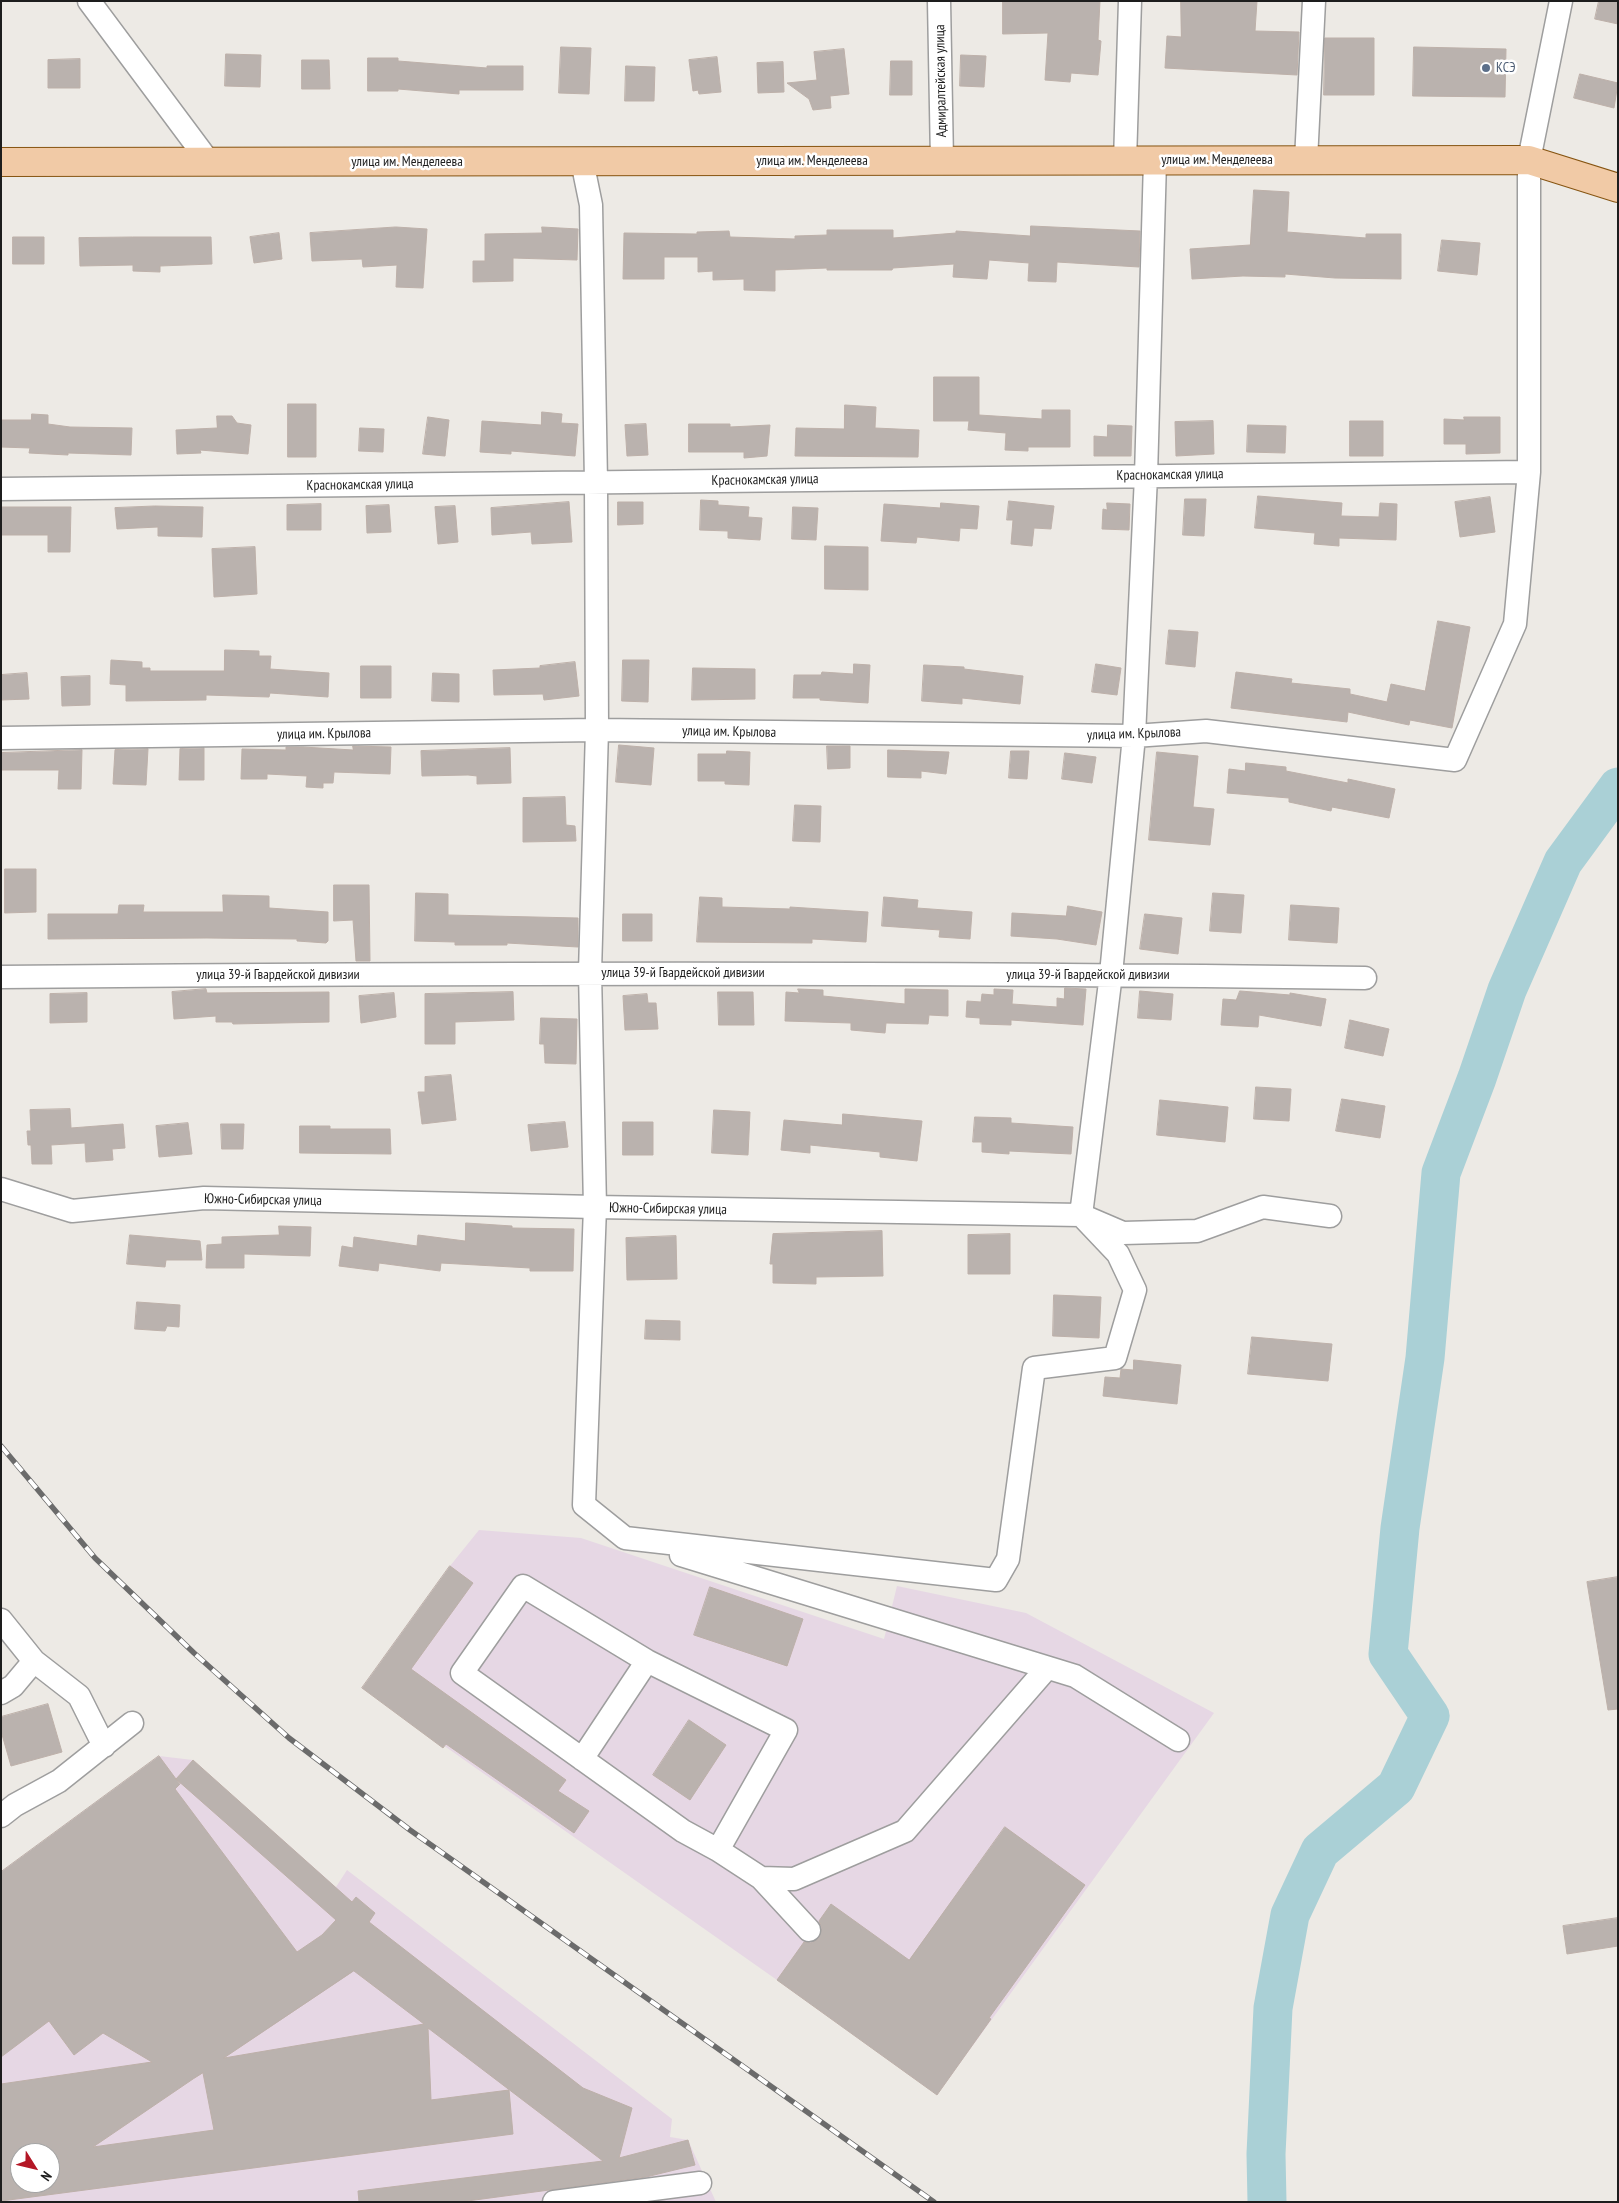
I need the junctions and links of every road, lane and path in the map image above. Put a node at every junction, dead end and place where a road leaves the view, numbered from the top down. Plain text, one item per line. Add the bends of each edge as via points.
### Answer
1 (89, 1) edge
2 (939, 1) edge
3 (1130, 1) edge
4 (1314, 1) edge
5 (1561, 1) edge
6 (1155, 160) junction
7 (1306, 160) junction
8 (1530, 160) junction
9 (582, 161) junction
10 (942, 161) junction
11 (1125, 161) junction
12 (1, 162) edge
13 (210, 162) junction
14 (1618, 188) edge
15 (1529, 472) junction
16 (1146, 476) junction
17 (596, 482) junction
18 (1, 489) edge
19 (597, 730) junction
20 (1134, 736) junction
21 (1, 738) edge
22 (590, 972) junction
23 (1111, 974) junction
24 (1, 977) edge
25 (1365, 978) dead end
26 (1, 1189) edge
27 (595, 1207) junction
28 (1081, 1215) junction
29 (1330, 1216) dead end
30 (625, 1538) junction
31 (1, 1620) edge
32 (34, 1661) junction
33 (647, 1661) junction
34 (1047, 1668) junction
35 (1, 1693) edge
36 (132, 1723) dead end
37 (1178, 1740) dead end
38 (104, 1746) junction
39 (582, 1759) junction
40 (1, 1816) edge
41 (718, 1850) junction
42 (761, 1878) junction
43 (809, 1930) dead end
44 (700, 2183) dead end
45 (554, 2202) edge

1 - 13 street
2 - 10 street, Адмиралтейская улица
3 - 11 street
4 - 7 street
5 - 8 street
6 - 7 main road, улица им. Менделеева
6 - 11 main road, улица им. Менделеева
6 - 16 street
7 - 8 main road, улица им. Менделеева
8 - 14 main road, улица им. Менделеева
8 - 15 street
9 - 10 main road, улица им. Менделеева
9 - 13 main road, улица им. Менделеева
9 - 17 street via 591,205
10 - 11 main road, улица им. Менделеева
12 - 13 main road, улица им. Менделеева
15 - 16 street, Краснокамская улица
15 - 20 street, улица им. Крылова via 1515,624 1455,760 1206,731
16 - 17 street, Краснокамская улица
16 - 20 street
17 - 18 street, Краснокамская улица
17 - 19 street
19 - 20 street, улица им. Крылова
19 - 21 street, улица им. Крылова
19 - 22 street
20 - 23 street
22 - 23 street, улица 39-й Гвардейской дивизии
22 - 24 street, улица 39-й Гвардейской дивизии
22 - 27 street
23 - 25 street, улица 39-й Гвардейской дивизии
23 - 28 street
26 - 27 street, Южно-Сибирская улица via 72,1211 204,1198
27 - 28 street, Южно-Сибирская улица
27 - 30 street via 584,1505
28 - 29 street, Южно-Сибирская улица via 1122,1233 1197,1230 1263,1207
28 - 30 street via 1118,1254 1134,1290 1115,1358 1034,1368 1008,1559 996,1580
30 - 34 street
31 - 32 street
32 - 35 street via 13,1686
32 - 38 street via 79,1696
33 - 39 street
33 - 39 street via 523,1586 462,1673
33 - 41 street via 786,1730
34 - 37 street via 1075,1676
34 - 42 street via 905,1830 794,1879
36 - 38 street
38 - 40 street via 59,1781
39 - 41 street via 683,1831
41 - 42 street
42 - 43 street
44 - 45 street

